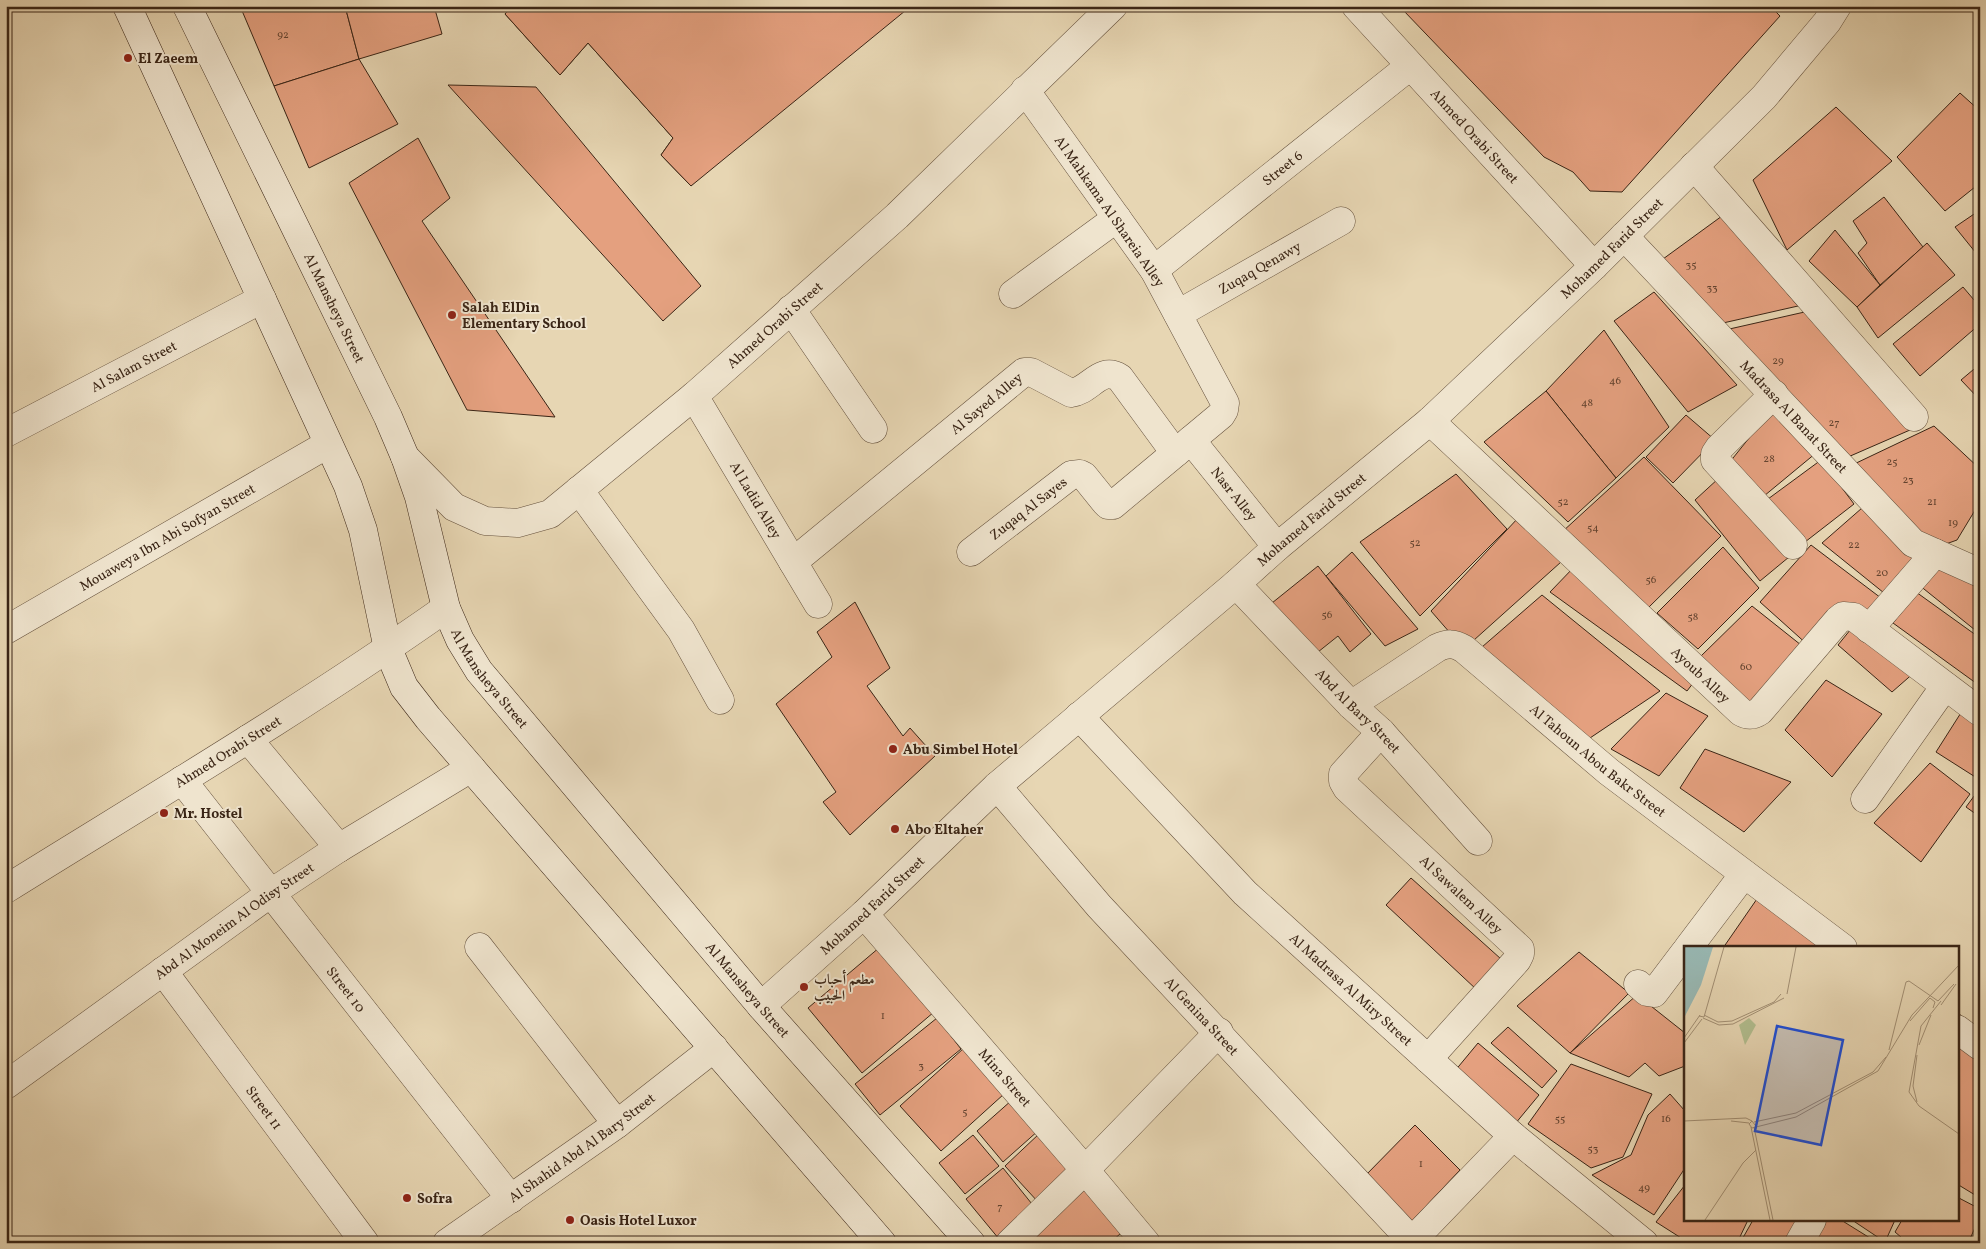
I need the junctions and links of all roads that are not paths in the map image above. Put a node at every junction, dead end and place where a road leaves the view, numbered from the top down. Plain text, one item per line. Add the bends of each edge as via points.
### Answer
1 (127, 6) edge
2 (186, 6) edge
3 (1113, 6) edge
4 (1356, 6) edge
5 (1837, 6) edge
6 (1410, 66) junction
7 (1025, 90) junction
8 (1694, 166) junction
9 (1117, 218) junction
10 (1341, 221) dead end
11 (1624, 236) junction
12 (1594, 266) junction
13 (1154, 270) junction
14 (1013, 294) dead end
15 (262, 299) junction
16 (791, 310) junction
17 (1178, 314) junction
18 (1774, 394) junction
19 (694, 396) junction
20 (1914, 417) dead end
21 (1430, 421) junction
22 (873, 429) dead end
23 (6, 434) edge
24 (328, 444) junction
25 (1183, 446) junction
26 (405, 456) junction
27 (579, 490) junction
28 (1792, 545) dead end
29 (1277, 547) junction
30 (972, 552) dead end
31 (1935, 553) junction
32 (793, 562) junction
33 (1980, 573) edge
34 (1236, 584) junction
35 (818, 604) dead end
36 (446, 608) junction
37 (1869, 629) junction
38 (6, 630) edge
39 (388, 649) junction
40 (1945, 686) junction
41 (720, 700) dead end
42 (1351, 705) junction
43 (1980, 712) edge
44 (1079, 716) junction
45 (1380, 732) junction
46 (248, 739) junction
47 (471, 768) junction
48 (182, 780) junction
49 (996, 786) junction
50 (1865, 800) dead end
51 (1478, 841) dead end
52 (339, 848) junction
53 (1744, 874) junction
54 (6, 889) edge
55 (271, 893) junction
56 (864, 914) junction
57 (1690, 946) edge
58 (1840, 946) edge
59 (479, 948) dead end
60 (1684, 953) edge
61 (163, 971) junction
62 (1638, 984) dead end
63 (762, 1006) junction
64 (1958, 1031) edge
65 (1219, 1032) junction
66 (1980, 1046) edge
67 (714, 1048) junction
68 (1428, 1059) junction
69 (6, 1085) edge
70 (617, 1124) junction
71 (1513, 1136) junction
72 (1085, 1170) junction
73 (512, 1200) junction
74 (1811, 1222) edge
75 (875, 1240) edge
76 (1411, 1242) edge
77 (365, 1243) edge
78 (447, 1243) edge
79 (971, 1243) edge
80 (1010, 1243) edge
81 (1146, 1243) edge
82 (1644, 1243) edge
83 (1799, 1243) edge

1 - 15 street
2 - 26 street, Al Mansheya Street
3 - 7 street, Ahmed Orabi Street
4 - 6 street, Ahmed Orabi Street
5 - 8 street, Mohamed Farid Street via 1764,97
6 - 12 street, Ahmed Orabi Street
6 - 13 street, Street 6
7 - 9 street, Al Mahkama Al Shareia Alley
7 - 16 street, Ahmed Orabi Street via 897,216
8 - 11 street, Mohamed Farid Street
8 - 20 street
9 - 13 street, Al Mahkama Al Shareia Alley
9 - 14 street
10 - 17 street, Zuqaq Qenawy
11 - 12 street, Mohamed Farid Street
11 - 18 street, Madrasa Al Banat Street
12 - 21 street, Mohamed Farid Street
13 - 17 street, Al Mahkama Al Shareia Alley
15 - 23 street, Al Salam Street
15 - 24 street
16 - 19 street, Ahmed Orabi Street
16 - 22 street
17 - 25 street, Al Mahkama Al Shareia Alley via 1225,403 1221,415
18 - 28 street via 1719,448 1715,460
18 - 31 street, Madrasa Al Banat Street via 1913,543
19 - 27 street, Ahmed Orabi Street
19 - 32 street, Al Ladid Alley
21 - 29 street, Mohamed Farid Street
21 - 37 street, Ayoub Alley via 1747,715 1760,711 1843,616 1854,617
24 - 38 street, Mouaweya Ibn Abi Sofyan Street
24 - 39 street via 348,486 363,530
25 - 29 street, Nasr Alley
25 - 30 street, Zuqaq Al Sayes via 1113,505 1105,502 1084,476 1072,474
25 - 32 street, Al Sayed Alley via 1114,375 1103,375 1078,392 1071,393 1031,372 1024,372
26 - 27 street, Ahmed Orabi Street via 454,507 485,521 518,523 550,514
26 - 36 street, Al Mansheya Street via 419,497
27 - 41 street via 681,630
29 - 34 street, Mohamed Farid Street
31 - 33 street, Madrasa Al Banat Street
31 - 37 street
32 - 35 street, Al Ladid Alley
34 - 42 street, Abd Al Bary Street
34 - 44 street, Mohamed Farid Street
36 - 39 street, Ahmed Orabi Street
36 - 63 street, Al Mansheya Street via 479,671
37 - 40 street, Ayoub Alley
39 - 46 street, Ahmed Orabi Street
39 - 47 street via 404,687
40 - 43 street, Ayoub Alley
40 - 50 street
42 - 45 street, Abd Al Bary Street
42 - 53 street, Al Tahoun Abou Bakr Street via 1437,648 1456,644 1609,772
44 - 49 street, Mohamed Farid Street
44 - 68 street, Al Madrasa Al Miry Street via 1245,893
45 - 51 street, Abd Al Bary Street
45 - 68 street, Al Sawalem Alley via 1344,774 1347,788 1520,949 1517,960
46 - 48 street, Ahmed Orabi Street
46 - 52 street
47 - 52 street, Abd Al Moneim Al Odisy Street
47 - 67 street
48 - 54 street, Ahmed Orabi Street
48 - 55 street, Street 10
49 - 56 street, Mohamed Farid Street
49 - 65 street, Al Genina Street via 1099,906
52 - 55 street, Abd Al Moneim Al Odisy Street
53 - 57 street
53 - 58 street, Al Tahoun Abou Bakr Street
55 - 61 street, Abd Al Moneim Al Odisy Street
55 - 73 street, Street 10
56 - 63 street, Mohamed Farid Street
56 - 72 street, Mina Street
59 - 70 street
60 - 62 street via 1654,992 1648,992
61 - 69 street, Abd Al Moneim Al Odisy Street
61 - 77 street, Street 11
63 - 79 street, Al Mansheya Street
64 - 66 street
65 - 72 street
65 - 76 street, Al Genina Street
67 - 70 street, Al Shahid Abd Al Bary Street
67 - 75 street
68 - 71 street, Al Madrasa Al Miry Street
70 - 73 street, Al Shahid Abd Al Bary Street
71 - 76 street
71 - 82 street, Al Madrasa Al Miry Street
72 - 80 street
72 - 81 street, Mina Street
73 - 78 street, Al Shahid Abd Al Bary Street
74 - 83 street

